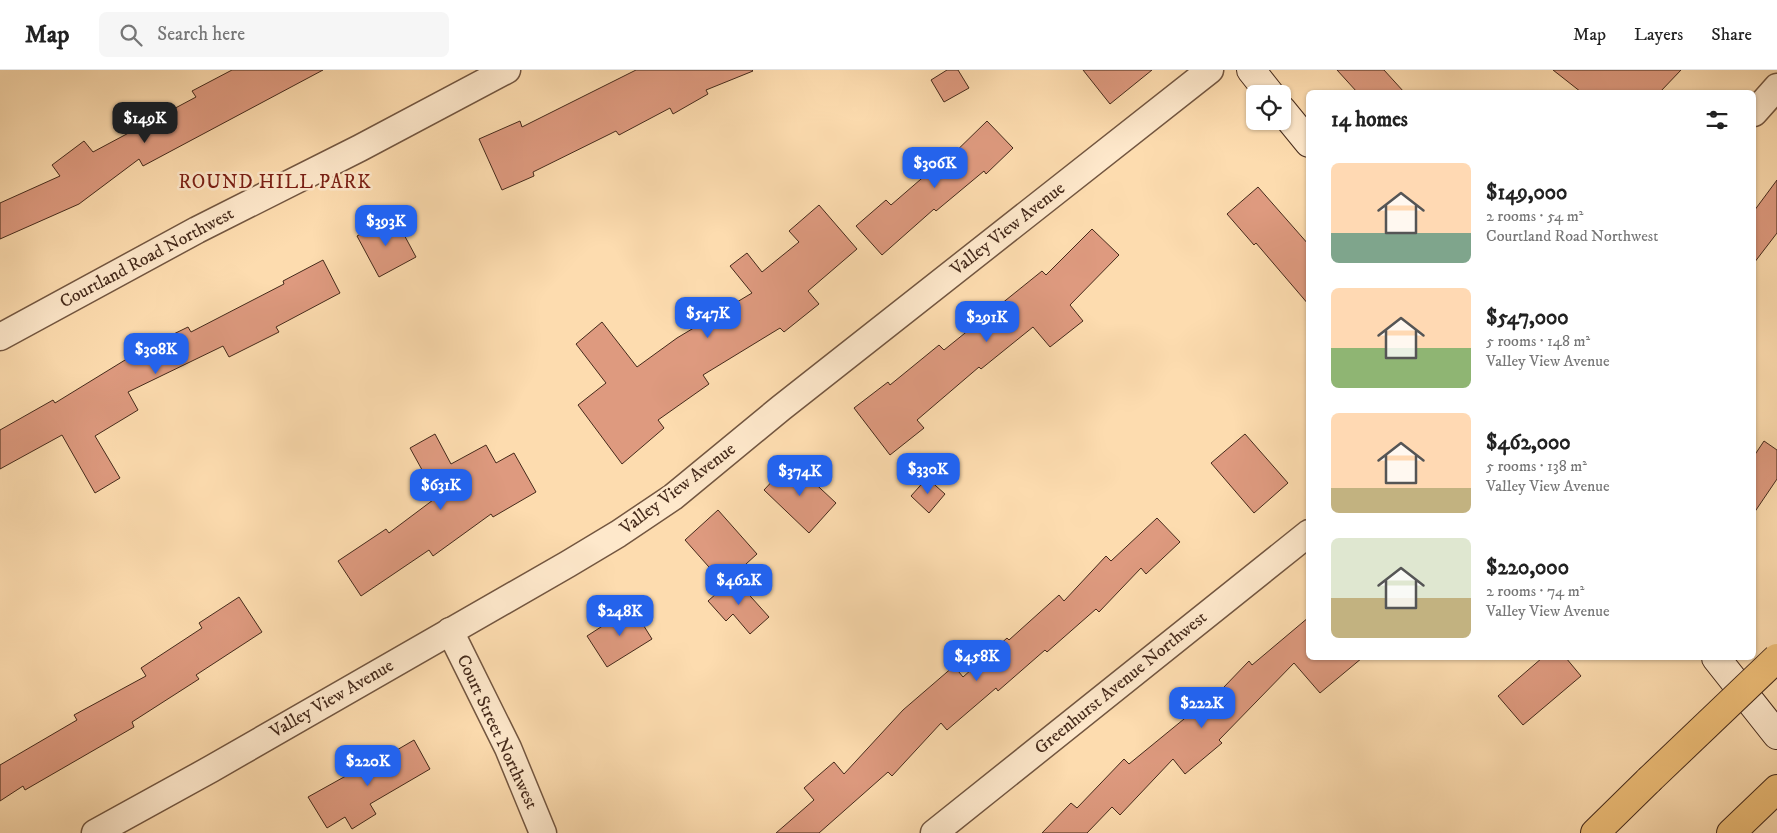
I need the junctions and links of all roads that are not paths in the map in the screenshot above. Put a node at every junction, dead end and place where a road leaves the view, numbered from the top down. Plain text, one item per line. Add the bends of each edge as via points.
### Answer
1 (507, 70) edge
2 (1210, 70) edge
3 (1251, 70) edge
4 (1263, 85) edge
5 (1777, 87) edge
6 (1756, 111) edge
7 (1291, 121) edge
8 (1306, 139) edge
9 (0, 337) edge
10 (1306, 535) edge
11 (450, 631) junction
12 (1777, 658) edge
13 (1718, 660) edge
14 (1777, 735) edge
15 (1777, 789) edge
16 (95, 833) edge
17 (543, 833) edge
18 (934, 833) edge
19 (1595, 833) edge
20 (1731, 833) edge

1 - 9 street, Courtland Road Northwest via 188,235
2 - 11 street, Valley View Avenue via 673,497 618,534
3 - 4 main road
5 - 6 street
7 - 8 main road
10 - 18 street, Greenhurst Avenue Northwest
11 - 16 street, Valley View Avenue
11 - 17 street, Court Street Northwest via 508,748
12 - 19 highway, bridge
13 - 14 main road
15 - 20 highway

